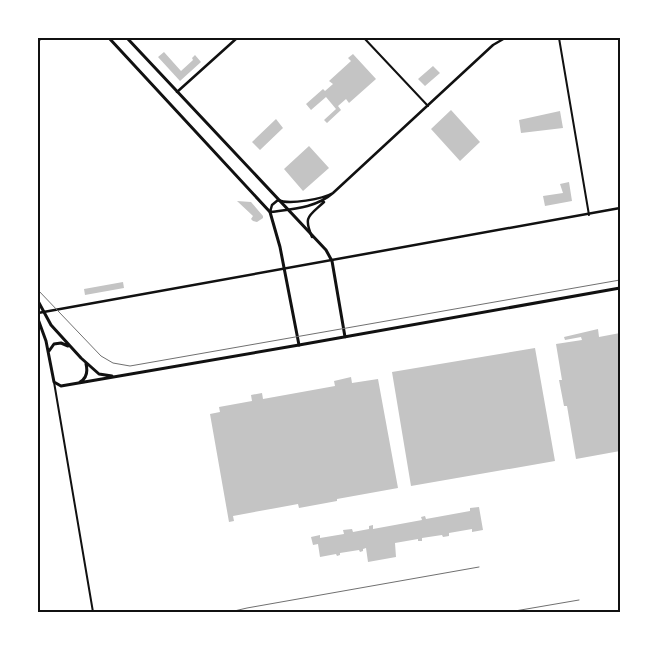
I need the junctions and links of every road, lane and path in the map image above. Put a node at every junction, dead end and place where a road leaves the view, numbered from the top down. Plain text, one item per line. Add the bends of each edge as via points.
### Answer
1 (42, 38) edge
2 (109, 38) edge
3 (127, 38) edge
4 (237, 38) edge
5 (364, 38) edge
6 (505, 38) edge
7 (559, 38) edge
8 (38, 41) edge
9 (178, 92) junction
10 (428, 106) junction
11 (333, 193) junction
12 (327, 199) junction
13 (278, 200) junction
14 (620, 208) edge
15 (287, 210) junction
16 (270, 212) junction
17 (589, 215) junction
18 (312, 237) junction
19 (332, 261) junction
20 (284, 269) junction
21 (620, 288) edge
22 (38, 301) edge
23 (44, 312) junction
24 (38, 313) edge
25 (38, 318) edge
26 (345, 337) junction
27 (299, 346) junction
28 (71, 347) junction
29 (48, 352) junction
30 (86, 363) junction
31 (123, 376) junction
32 (54, 382) junction
33 (77, 384) junction
34 (93, 612) edge

1 - 8 street
2 - 16 main road
3 - 9 main road
4 - 9 street
5 - 10 street
6 - 10 street via 493,45
7 - 17 street
9 - 13 main road
10 - 11 street
11 - 12 street
11 - 13 street via 325,197
12 - 15 street
12 - 18 street via 307,219
13 - 15 main road
13 - 16 street
14 - 17 street
15 - 16 street
15 - 18 main road
16 - 20 main road
17 - 19 street
18 - 19 main road
19 - 20 street
19 - 26 main road
20 - 23 street
20 - 27 main road
21 - 26 main road
22 - 23 main road
23 - 24 street
23 - 28 main road via 51,326
25 - 29 main road
26 - 27 main road
27 - 31 main road
28 - 29 main road via 57,343
28 - 30 main road
29 - 32 main road
30 - 31 main road via 99,374
30 - 33 main road via 85,378
31 - 33 main road
32 - 33 main road via 61,386
32 - 34 street

